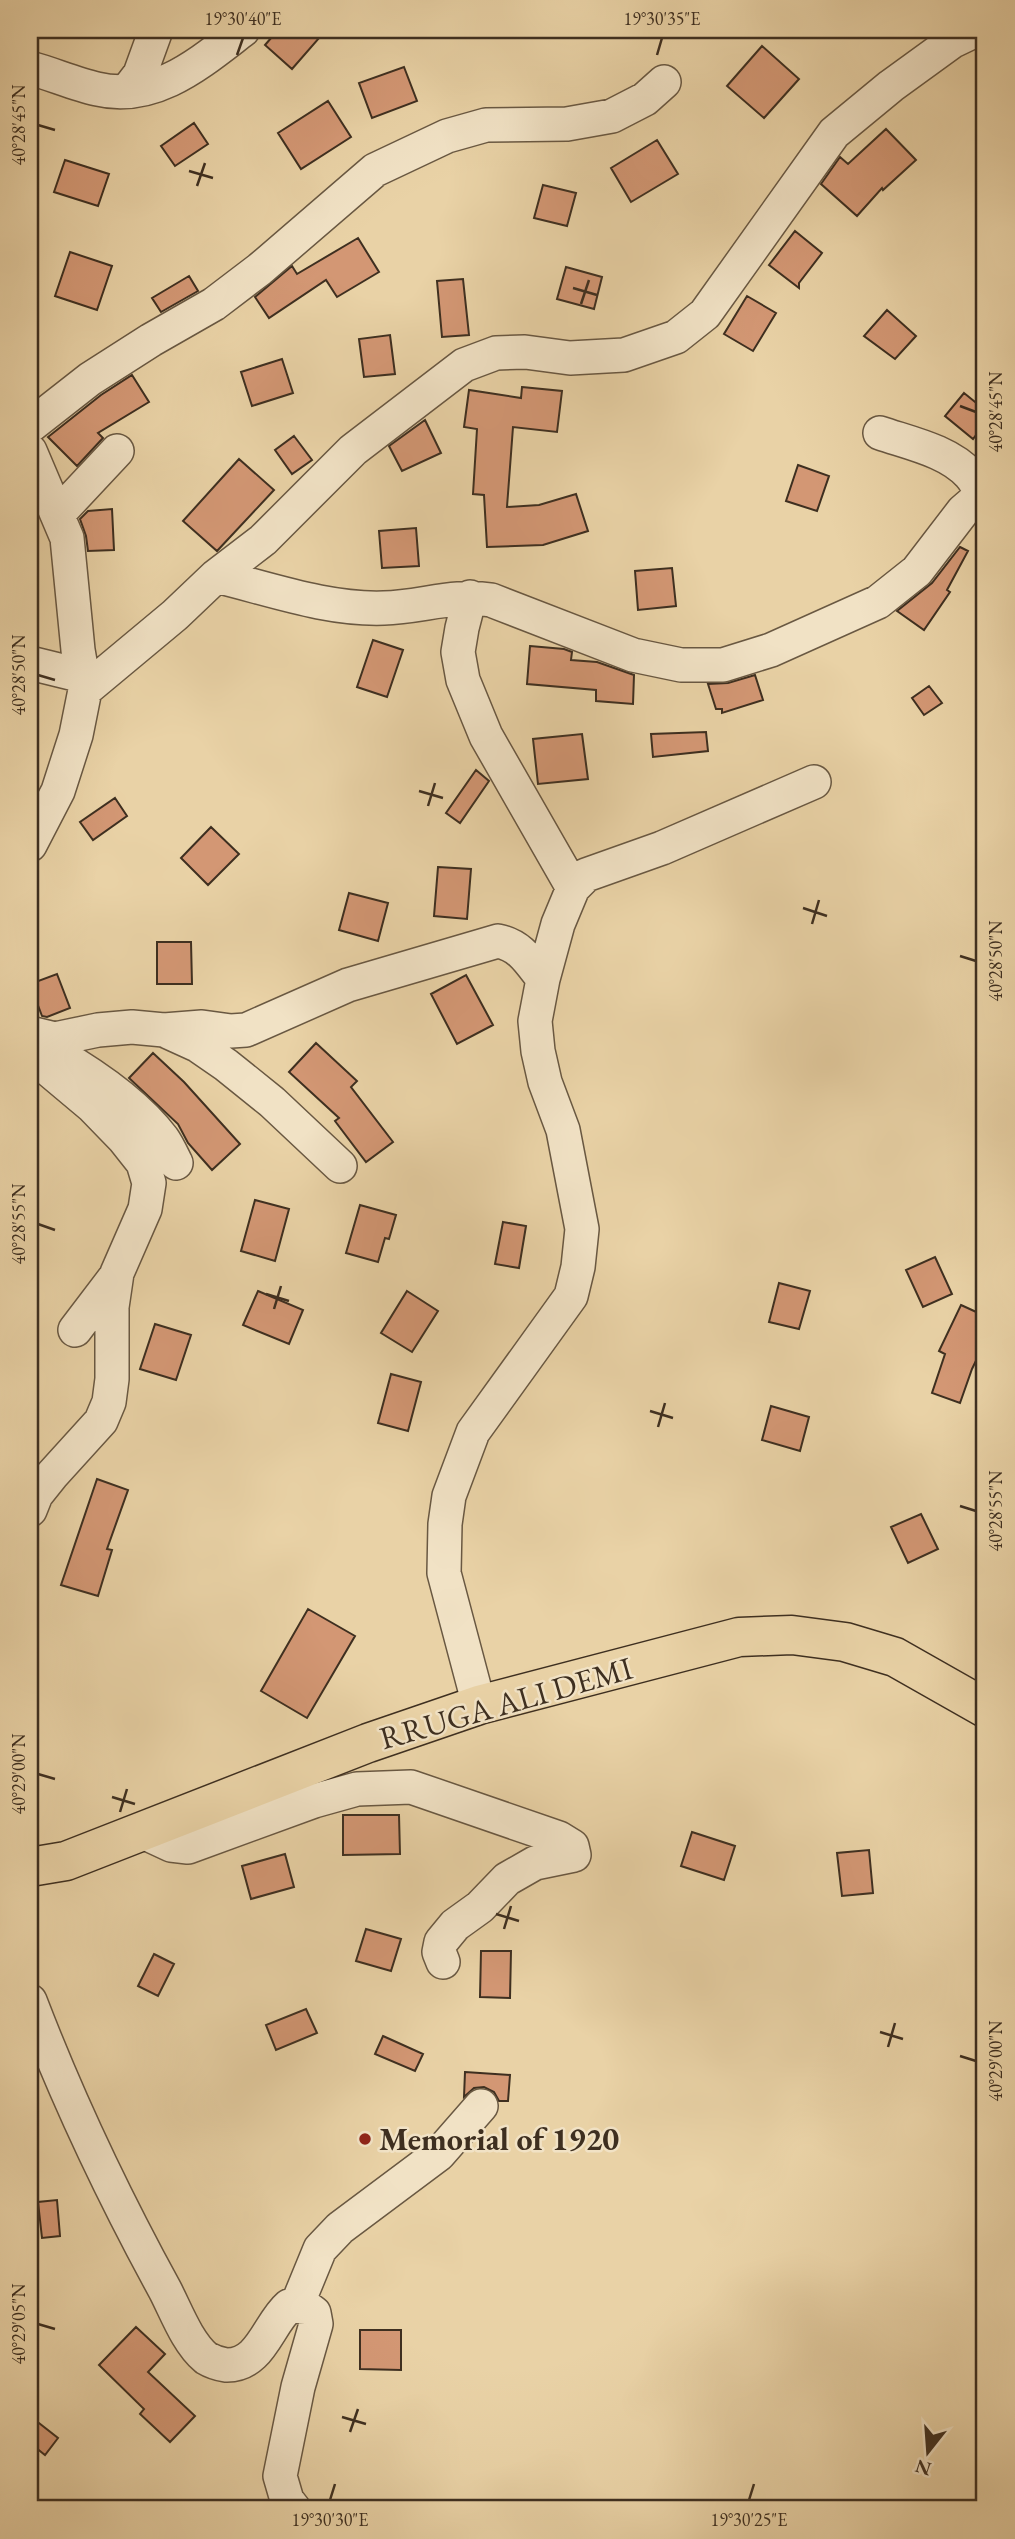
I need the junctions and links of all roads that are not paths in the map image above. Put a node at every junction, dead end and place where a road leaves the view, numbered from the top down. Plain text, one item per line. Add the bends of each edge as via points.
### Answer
1 (156, 30) edge
2 (243, 30) edge
3 (976, 30) edge
4 (30, 68) edge
5 (664, 82) dead end
6 (127, 92) junction
7 (30, 426) edge
8 (880, 433) dead end
9 (30, 451) edge
10 (117, 451) dead end
11 (983, 493) edge
12 (58, 514) junction
13 (216, 576) junction
14 (470, 597) junction
15 (30, 663) edge
16 (84, 683) junction
17 (814, 782) dead end
18 (30, 845) edge
19 (573, 888) junction
20 (542, 979) junction
21 (164, 1030) junction
22 (30, 1035) edge
23 (30, 1054) edge
24 (176, 1163) dead end
25 (340, 1166) dead end
26 (117, 1273) junction
27 (75, 1330) dead end
28 (30, 1510) edge
29 (479, 1705) junction
30 (985, 1709) edge
31 (143, 1832) junction
32 (30, 1867) edge
33 (443, 1962) dead end
34 (30, 2001) edge
35 (481, 2106) dead end
36 (297, 2305) junction
37 (293, 2509) edge

1 - 6 street via 140,74
2 - 6 street via 161,86
3 - 13 street via 953,41 834,133 705,314 676,337 624,355 570,358 496,353 464,365 353,450 262,540
4 - 6 street via 98,90
5 - 7 street via 645,99 612,116 567,124 486,125 447,136 375,170 214,304 90,379
8 - 11 street via 958,465
9 - 12 street
10 - 12 street
11 - 14 street via 963,511 917,571 878,602 771,650 723,665 681,665 633,655 491,600
12 - 16 street via 67,538
13 - 14 street via 334,604 384,608
13 - 16 street via 175,615
14 - 19 street via 458,652 463,680 486,736
15 - 16 street
16 - 18 street via 76,734 58,792
17 - 19 street via 675,843 586,875
19 - 20 street
20 - 21 street via 522,951 498,942 348,985 246,1030
20 - 29 street via 535,1021 538,1051 563,1130 582,1229 571,1296 473,1432 449,1496 444,1573
21 - 22 street via 132,1027 55,1039
21 - 25 street via 226,1065
22 - 24 street via 103,1083 141,1115 163,1139
23 - 26 street via 92,1106 143,1163 149,1184 145,1209
26 - 27 street
26 - 28 street via 109,1402 101,1421 36,1495
29 - 30 main road, RRUGA ALI DEMI via 739,1637 792,1635 845,1642 895,1657
29 - 31 main road, RRUGA ALI DEMI via 368,1743
31 - 32 main road, RRUGA ALI DEMI via 66,1861
31 - 33 street via 188,1847 357,1789 411,1787 572,1846 574,1855 535,1863 507,1879 455,1925 441,1942
34 - 36 street via 130,2227 192,2340 207,2358 222,2365 238,2364 254,2353 282,2312
35 - 36 street via 439,2154 340,2228 320,2249
36 - 37 street via 314,2313 316,2324 281,2476

